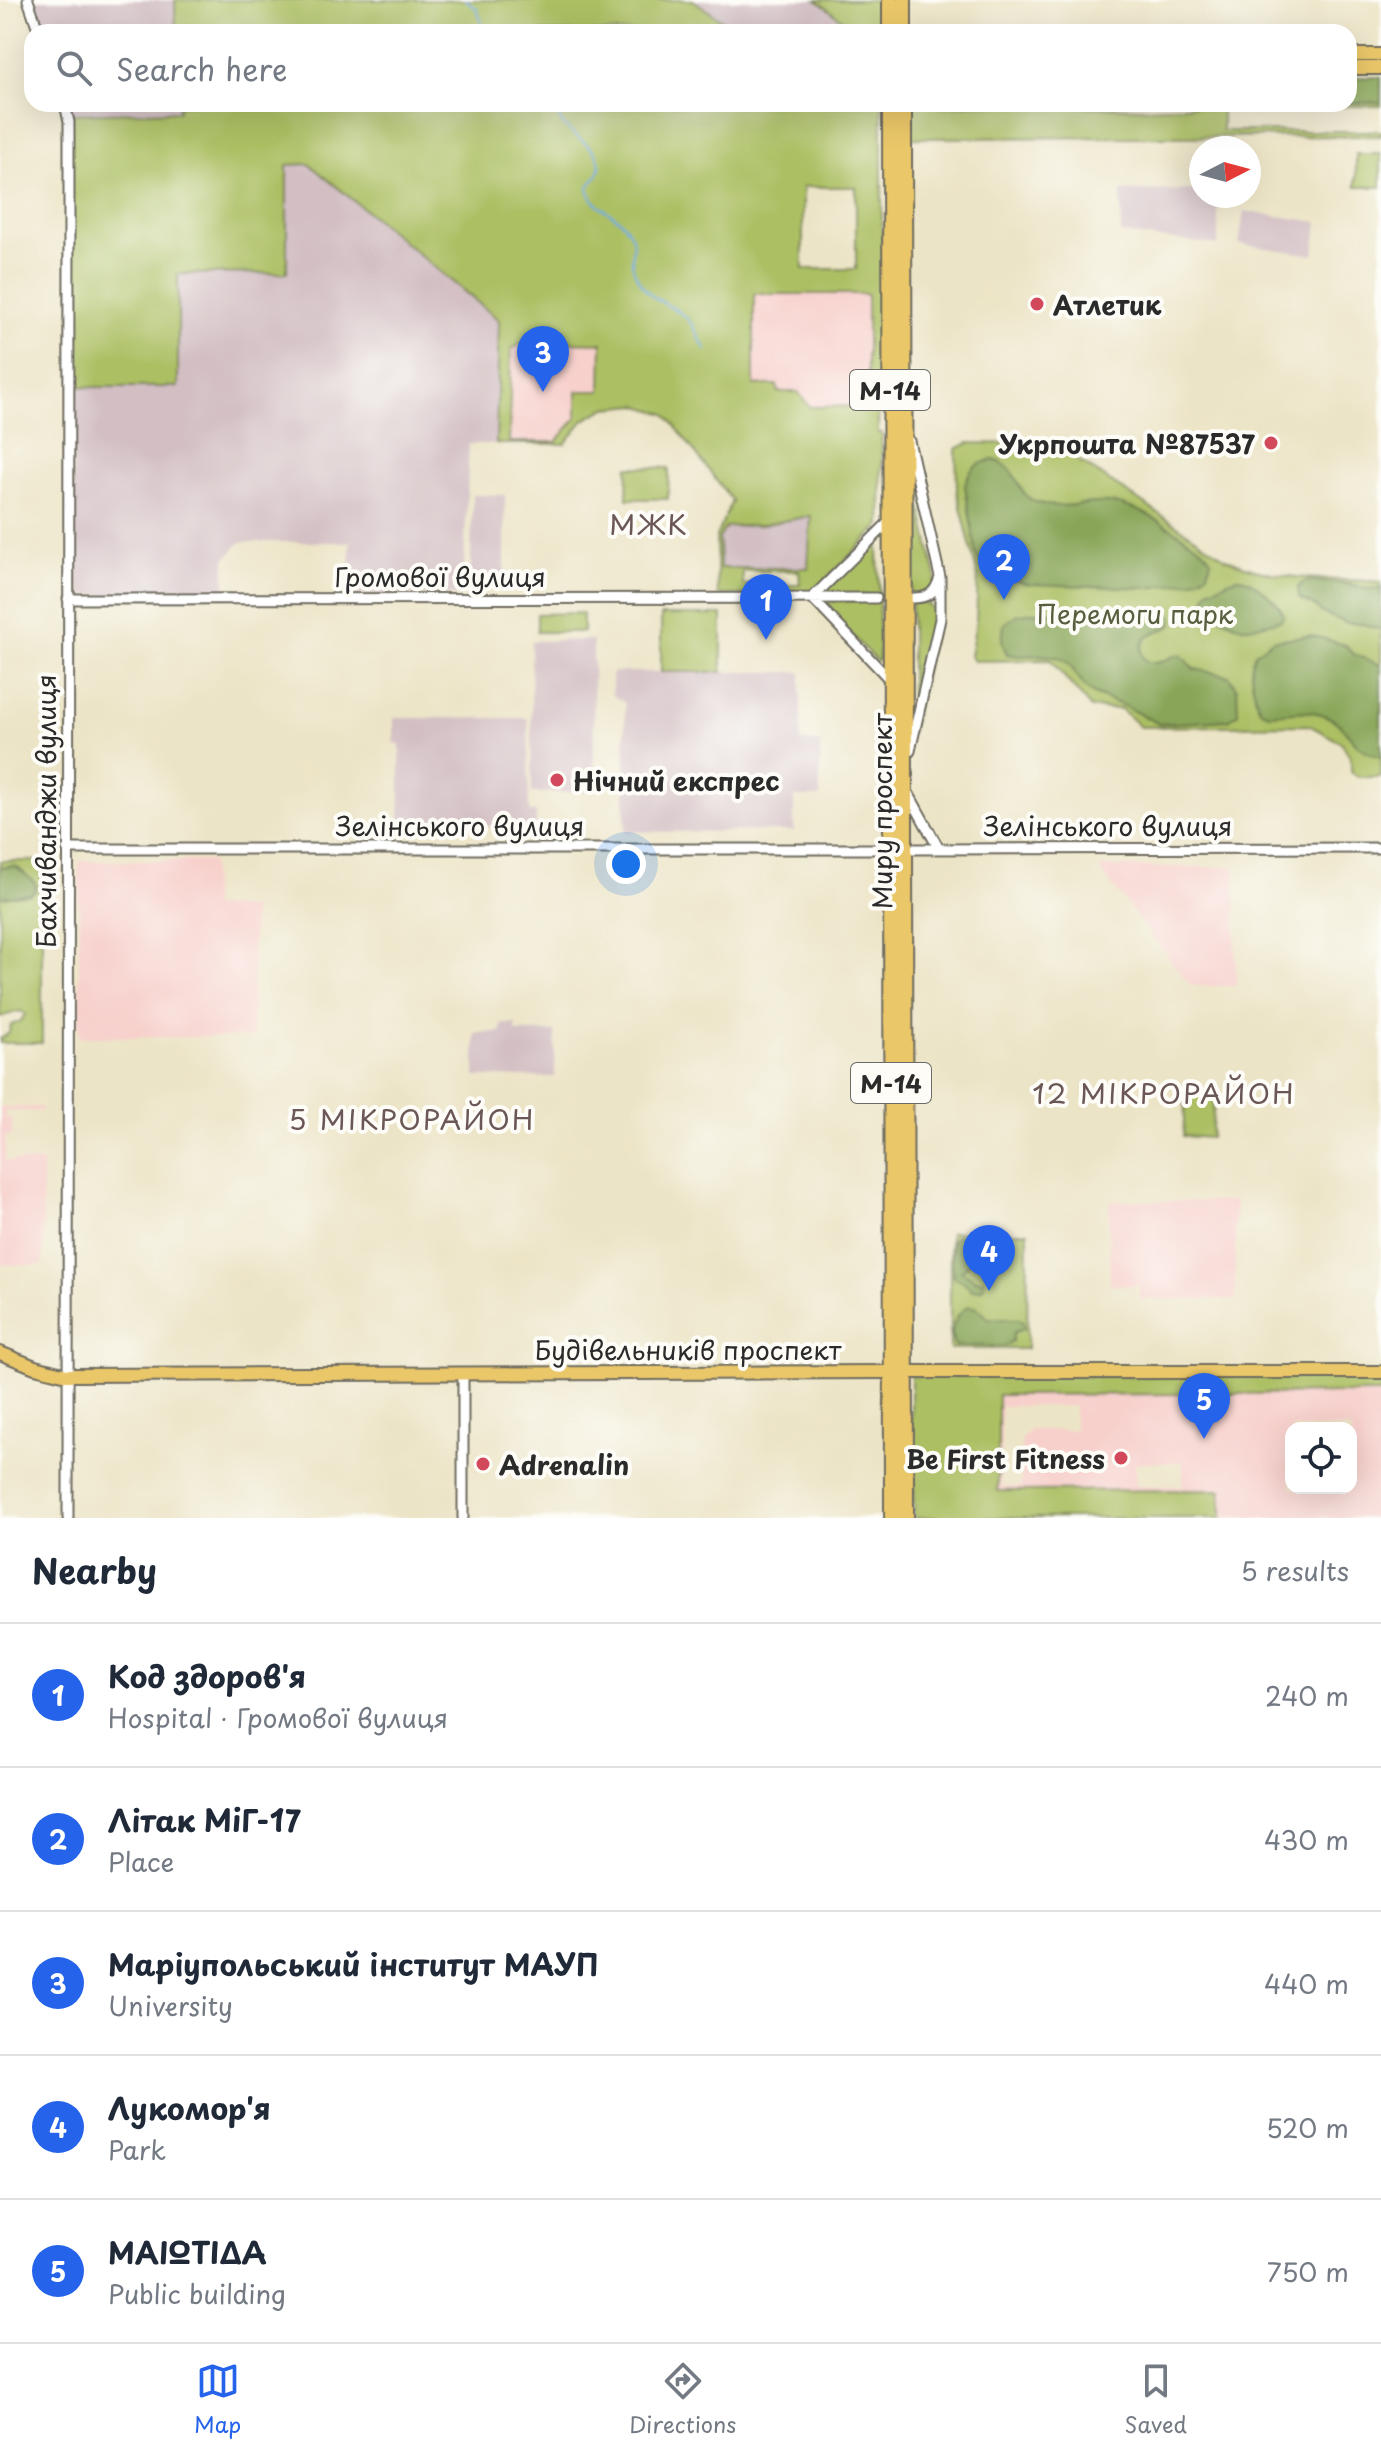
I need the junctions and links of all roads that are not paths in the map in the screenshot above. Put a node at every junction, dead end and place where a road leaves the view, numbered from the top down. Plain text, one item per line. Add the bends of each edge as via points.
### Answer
1 (28, 0) edge
2 (890, 0) edge
3 (904, 0) edge
4 (36, 24) edge
5 (890, 24) edge
6 (904, 24) edge
7 (1357, 55) edge
8 (1381, 55) edge
9 (1357, 68) edge
10 (1381, 68) edge
11 (67, 112) edge
12 (891, 112) edge
13 (903, 112) edge
14 (897, 158) junction
15 (905, 422) junction
16 (890, 521) junction
17 (940, 577) junction
18 (812, 598) junction
19 (876, 598) dead end
20 (68, 599) junction
21 (940, 619) junction
22 (891, 681) junction
23 (905, 780) junction
24 (1381, 848) edge
25 (67, 849) junction
26 (898, 849) junction
27 (939, 849) junction
28 (0, 1353) edge
29 (899, 1372) junction
30 (1381, 1372) edge
31 (463, 1374) junction
32 (67, 1375) junction
33 (68, 1518) edge
34 (463, 1518) edge
35 (892, 1518) edge
36 (906, 1518) edge

1 - 4 street
2 - 5 highway
3 - 6 highway
7 - 8 main road
9 - 10 main road
11 - 20 street, Бахчиванджи вулиця
12 - 14 highway, Миру проспект / М-14
13 - 14 highway, Миру проспект / М-14
14 - 15 highway, Миру проспект / М-14
14 - 16 highway, Миру проспект / М-14
15 - 17 street
15 - 23 highway, Миру проспект / М-14
16 - 18 street
16 - 22 highway, Миру проспект / М-14
17 - 21 street
17 - 21 street via 936,588 919,598 936,607
18 - 19 street, Громової вулиця
18 - 20 street, Громової вулиця
18 - 22 street
20 - 25 street, Бахчиванджи вулиця
21 - 23 street
22 - 26 highway, Миру проспект / М-14
23 - 26 highway, Миру проспект / М-14
23 - 27 street
24 - 27 street, Зелінського вулиця
25 - 26 street, Зелінського вулиця
25 - 32 street, Бахчиванджи вулиця
26 - 27 street, Зелінського вулиця
26 - 29 highway, Миру проспект / М-14
28 - 32 main road, Будівельників проспект
29 - 30 main road, Будівельників проспект
29 - 31 main road, Будівельників проспект
29 - 35 highway, Миру проспект / М-14
29 - 36 highway, Миру проспект / М-14
31 - 32 main road, Будівельників проспект
31 - 34 street
32 - 33 street, Бахчиванджи вулиця

